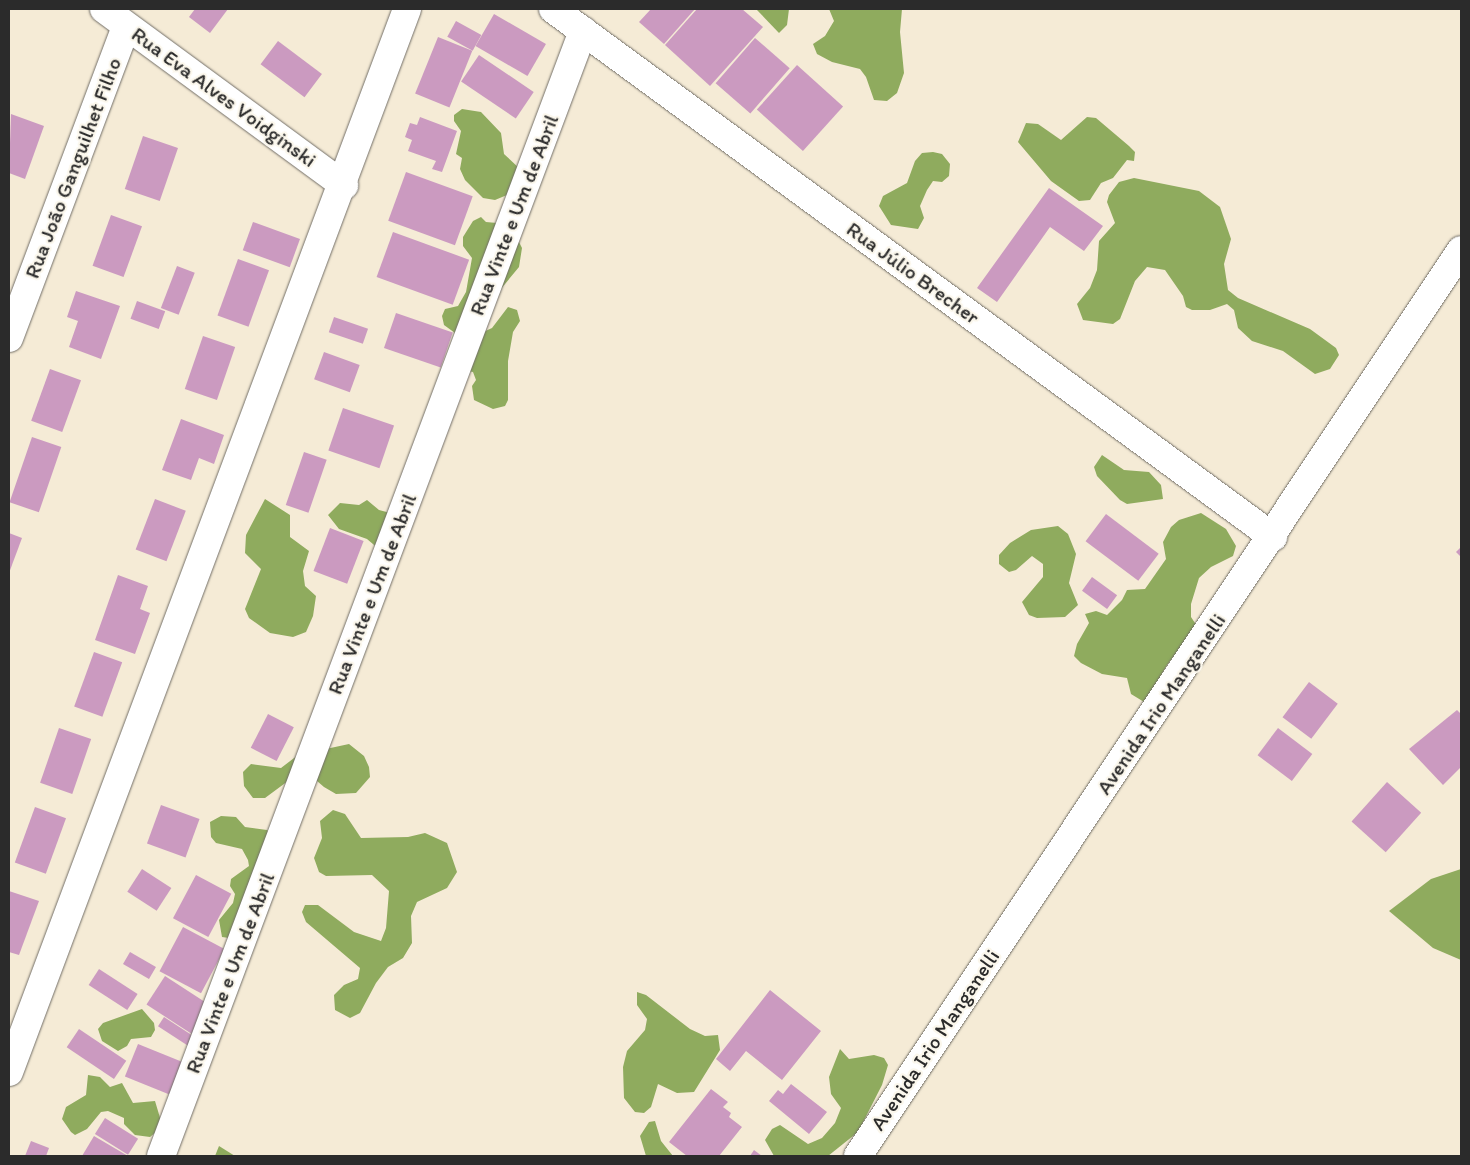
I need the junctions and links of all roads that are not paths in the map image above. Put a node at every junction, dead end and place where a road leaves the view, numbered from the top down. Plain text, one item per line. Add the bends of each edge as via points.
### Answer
1 (104, 9) edge
2 (407, 9) edge
3 (553, 9) edge
4 (126, 26) junction
5 (583, 31) junction
6 (344, 185) junction
7 (1461, 250) edge
8 (9, 338) edge
9 (1273, 536) junction
10 (9, 1072) edge
11 (162, 1156) edge
12 (858, 1156) edge

1 - 4 street, Rua Eva Alves Voidginski
2 - 6 street
3 - 5 street, Rua Júlio Brecher
4 - 6 street, Rua Eva Alves Voidginski
4 - 8 street, Rua João Ganguilhet Filho
5 - 9 street, Rua Júlio Brecher
5 - 11 street, Rua Vinte e Um de Abril
6 - 10 street
7 - 9 street, Avenida Irio Manganelli
9 - 12 street, Avenida Irio Manganelli

